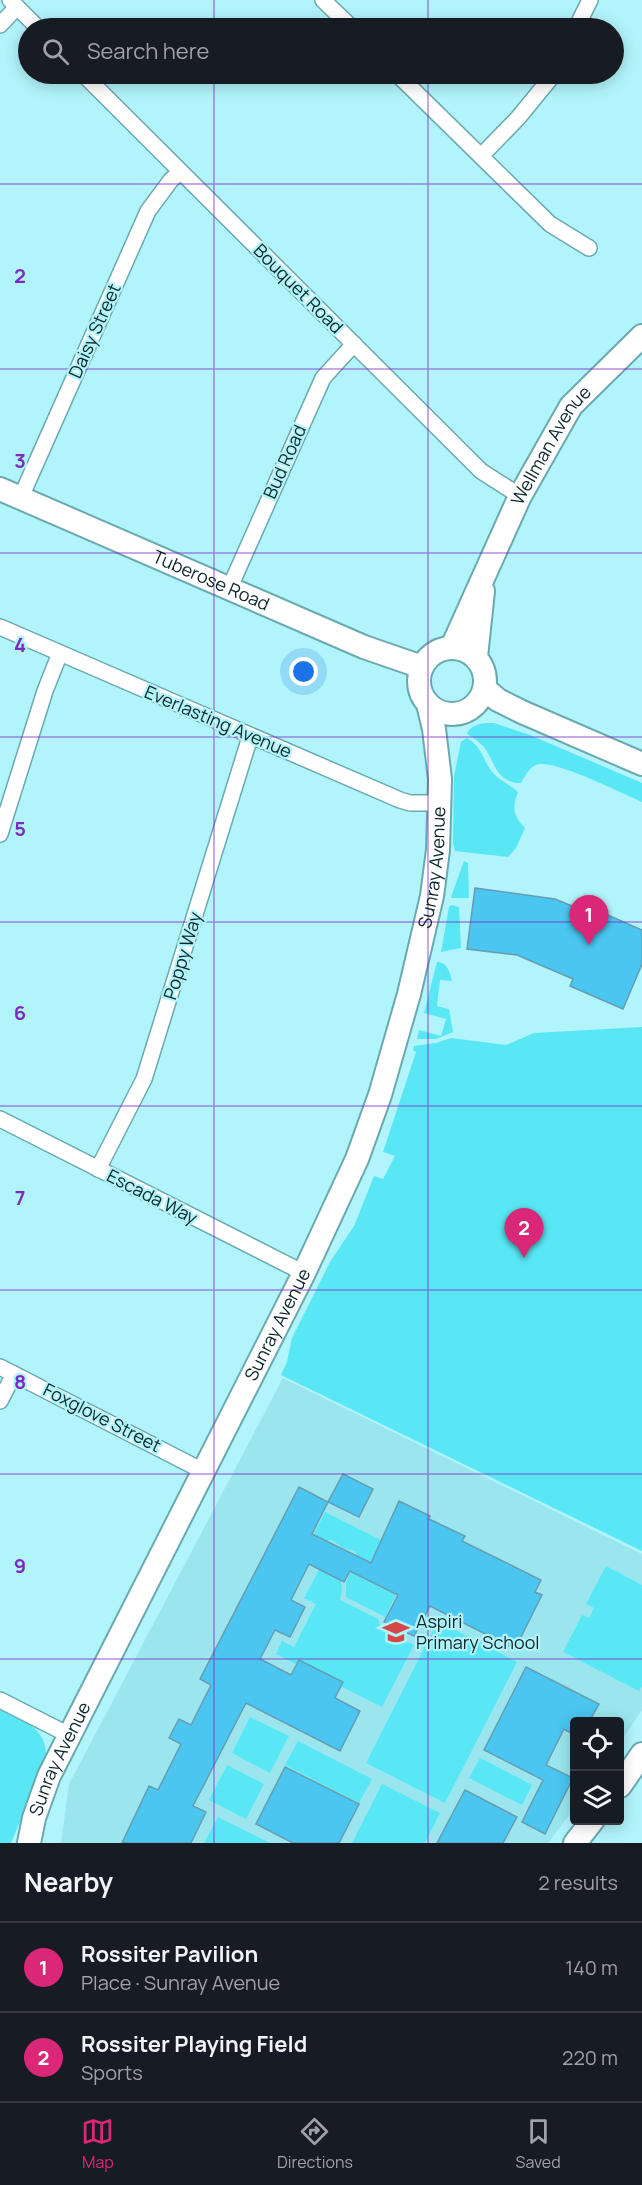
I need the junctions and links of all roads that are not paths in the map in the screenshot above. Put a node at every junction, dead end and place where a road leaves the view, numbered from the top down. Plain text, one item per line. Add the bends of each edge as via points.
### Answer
1 (323, 0) edge
2 (590, 0) edge
3 (13, 3) edge
4 (28, 18) edge
5 (342, 18) edge
6 (581, 18) edge
7 (0, 26) edge
8 (93, 84) edge
9 (407, 84) edge
10 (546, 84) edge
11 (481, 156) junction
12 (180, 172) junction
13 (589, 248) dead end
14 (642, 336) edge
15 (354, 345) junction
16 (0, 489) edge
17 (520, 496) junction
18 (21, 497) junction
19 (485, 572) junction
20 (230, 587) junction
21 (0, 627) edge
22 (452, 647) junction
23 (60, 653) junction
24 (476, 657) junction
25 (422, 667) junction
26 (485, 689) junction
27 (428, 704) junction
28 (458, 714) junction
29 (250, 736) junction
30 (642, 764) edge
31 (440, 778) junction
32 (440, 802) junction
33 (0, 834) edge
34 (0, 1119) edge
35 (98, 1169) junction
36 (304, 1273) junction
37 (7, 1370) edge
38 (0, 1401) edge
39 (203, 1471) junction
40 (0, 1700) edge
41 (69, 1736) junction
42 (642, 1754) edge
43 (624, 1780) edge
44 (590, 1825) edge
45 (29, 1843) edge
46 (575, 1843) edge

1 - 5 street
2 - 6 street
3 - 4 street
3 - 7 street
8 - 12 street, Bouquet Road
9 - 11 street
10 - 11 street
11 - 13 street via 550,224
12 - 15 street, Bouquet Road
12 - 18 street, Daisy Street via 148,211
14 - 17 street, Wellman Avenue via 571,405
15 - 17 street, Bouquet Road via 481,471
15 - 20 street, Bud Road via 323,378
16 - 18 street, Tuberose Road
17 - 19 street, Wellman Avenue
18 - 20 street, Tuberose Road
19 - 22 street, Wellman Avenue
19 - 24 street, Wellman Avenue
20 - 25 street, Tuberose Road via 364,647
21 - 23 street, Everlasting Avenue
22 - 24 street
22 - 25 street via 434,653
23 - 29 street, Everlasting Avenue
23 - 33 street
24 - 26 street via 485,672
25 - 27 street via 419,686
26 - 28 street via 475,705
26 - 30 street via 522,712
27 - 28 street via 447,714
27 - 31 street, Sunray Avenue
28 - 31 street, Sunray Avenue
29 - 32 street, Everlasting Avenue via 400,800
29 - 35 street, Poppy Way via 144,1079
31 - 32 street, Sunray Avenue
32 - 36 street, Sunray Avenue via 432,896 380,1095 357,1159
34 - 35 street, Escada Way
35 - 36 street, Escada Way
36 - 39 street, Sunray Avenue
37 - 38 street
37 - 39 street, Foxglove Street
39 - 41 street, Sunray Avenue
40 - 41 street
41 - 45 street, Sunray Avenue via 49,1776
42 - 43 street
44 - 46 street

